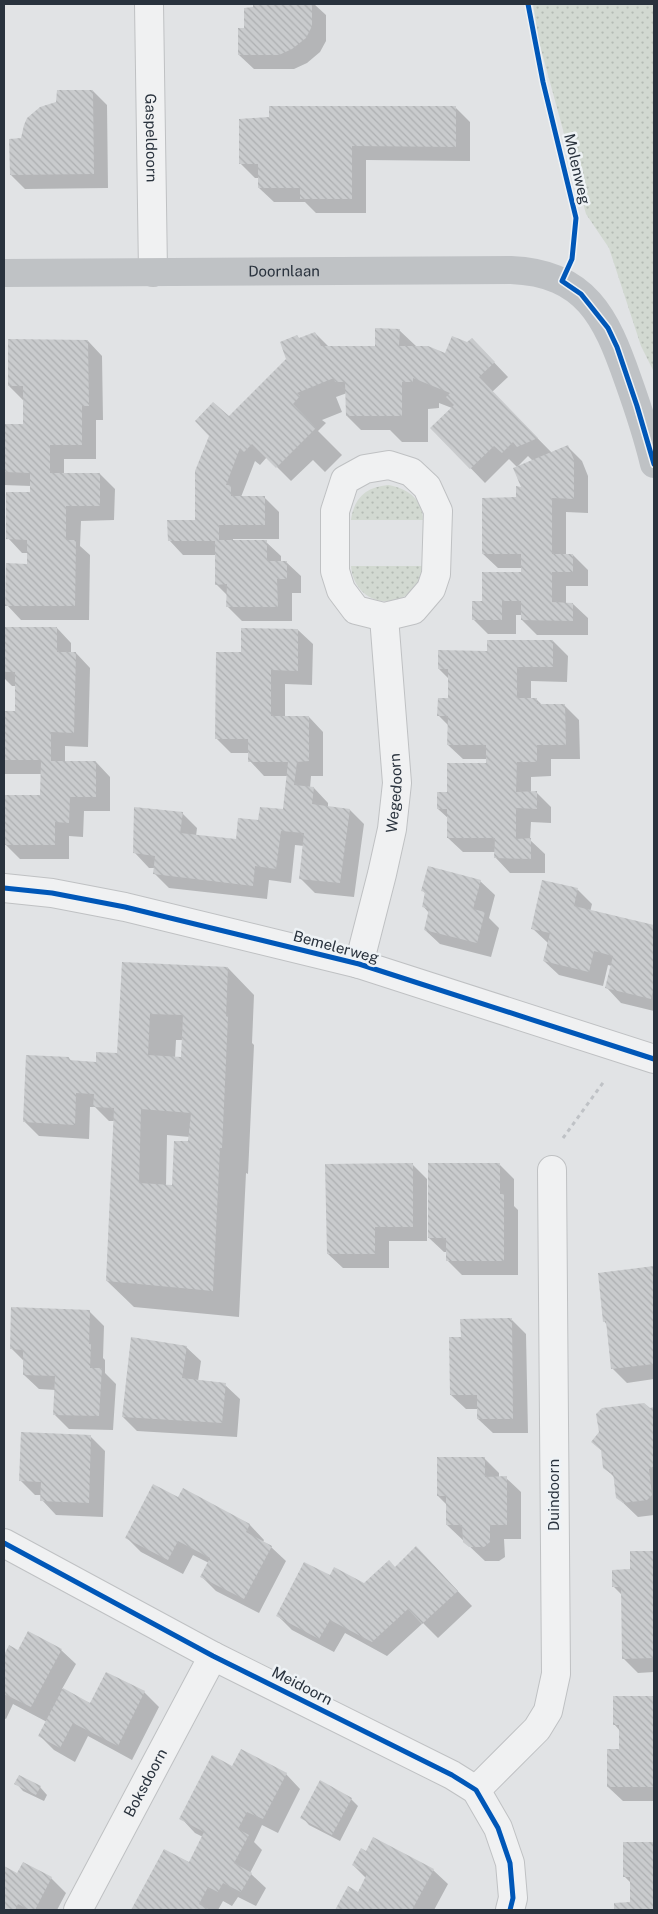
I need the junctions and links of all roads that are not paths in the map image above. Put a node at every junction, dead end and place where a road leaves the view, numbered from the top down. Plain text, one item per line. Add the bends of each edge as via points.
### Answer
1 (149, 4) edge
2 (153, 272) junction
3 (4, 273) edge
4 (654, 464) edge
5 (384, 617) junction
6 (4, 888) edge
7 (359, 964) junction
8 (654, 1059) edge
9 (552, 1170) road end
10 (4, 1543) edge
11 (213, 1656) junction
12 (476, 1790) junction
13 (78, 1910) edge
14 (510, 1910) edge

1 - 2 street, Gaspeldoorn
2 - 3 street, Doornlaan
2 - 4 street, Doornlaan via 518,270 550,275 581,294 608,328
5 - 5 street via 356,610 342,590 335,571 336,511 345,480 365,469 389,465 411,472 427,487 438,512 436,574 431,589 413,610
5 - 7 street, Wegedoorn via 397,783 390,838
6 - 7 street, Bemelerweg via 52,893 125,907
7 - 8 street, Bemelerweg
9 - 12 street, Duindoorn via 556,1674 548,1711 537,1729
10 - 11 street, Meidoorn
11 - 12 street, Meidoorn
11 - 13 street, Boksdoorn
12 - 14 street, Meidoorn via 498,1828 510,1863 513,1898

